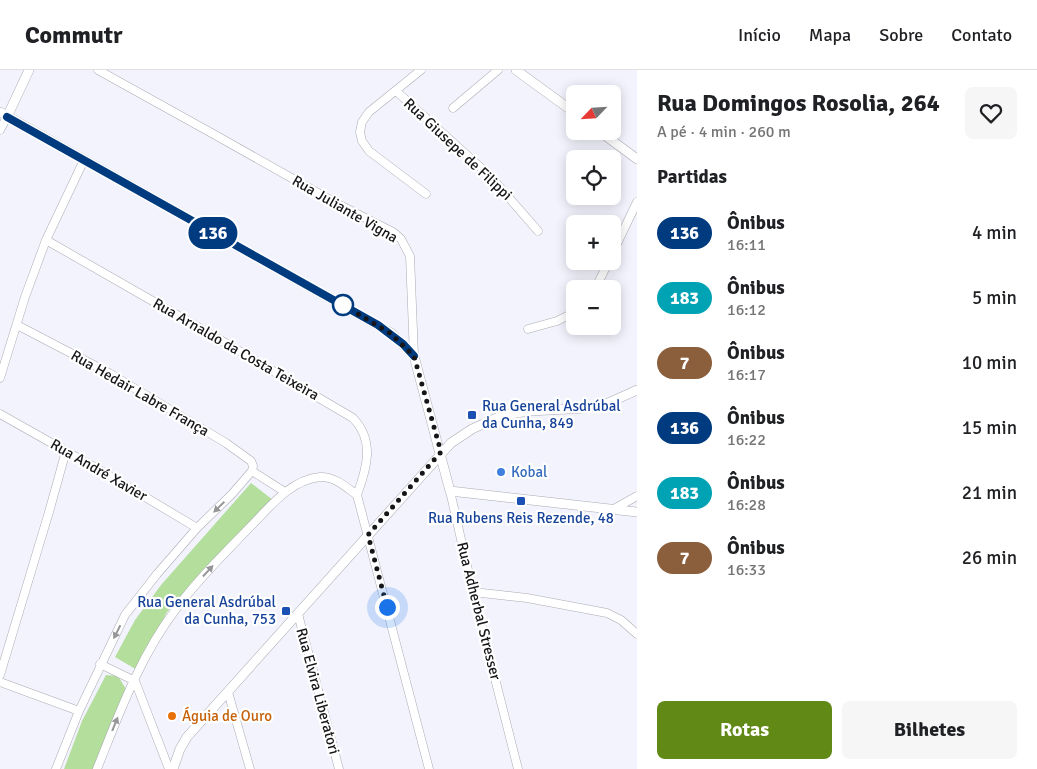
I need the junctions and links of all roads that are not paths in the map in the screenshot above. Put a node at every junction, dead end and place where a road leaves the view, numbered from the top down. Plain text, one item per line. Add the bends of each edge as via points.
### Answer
1 (29, 70) edge
2 (98, 70) edge
3 (421, 70) edge
4 (498, 70) edge
5 (516, 70) edge
6 (396, 91) junction
7 (566, 106) edge
8 (453, 108) dead end
9 (3, 115) edge
10 (0, 130) edge
11 (611, 140) edge
12 (637, 159) edge
13 (84, 160) junction
14 (426, 194) dead end
15 (637, 202) edge
16 (538, 231) dead end
17 (621, 235) edge
18 (46, 240) junction
19 (566, 317) edge
20 (17, 325) junction
21 (528, 329) dead end
22 (414, 356) junction
23 (0, 378) edge
24 (637, 390) edge
25 (0, 414) edge
26 (66, 451) junction
27 (441, 452) junction
28 (252, 471) junction
29 (450, 491) junction
30 (284, 492) junction
31 (357, 495) junction
32 (637, 496) edge
33 (614, 509) junction
34 (637, 512) edge
35 (197, 528) junction
36 (368, 535) junction
37 (473, 592) junction
38 (298, 614) junction
39 (637, 634) edge
40 (100, 664) junction
41 (0, 675) edge
42 (135, 681) junction
43 (0, 682) edge
44 (228, 692) junction
45 (79, 711) junction
46 (56, 769) edge
47 (97, 769) edge
48 (169, 769) edge
49 (173, 769) edge
50 (250, 769) edge
51 (339, 769) edge
52 (429, 769) edge
53 (518, 769) edge

1 - 9 street
2 - 22 street, Rua Juliante Vigna via 401,238 410,256
3 - 6 street
4 - 8 street
5 - 7 street
6 - 14 street via 369,112 362,122 362,141 375,156
6 - 16 street, Rua Giusepe de Filippi via 490,176
9 - 10 street
9 - 13 street
11 - 12 street
13 - 18 street
13 - 22 street via 378,325
15 - 17 street
18 - 20 street
18 - 31 street, Rua Arnaldo da Costa Teixeira via 353,418 363,432 367,452 365,474
19 - 21 street
20 - 23 street
20 - 28 street, Rua Hedair Labre França via 109,373 226,444 251,461
22 - 27 street, Rua Juliante Vigna
24 - 27 street via 608,403 586,408 503,416 472,429
25 - 26 street, Rua André Xavier
26 - 35 street, Rua André Xavier
26 - 41 street
27 - 29 street, Rua Adherbal Stresser
27 - 36 street
28 - 30 street
28 -> 35 street
29 - 33 street
29 - 37 street, Rua Adherbal Stresser
30 - 31 street via 309,479 322,477 332,479
42 -> 30 street via 175,609
31 - 36 street
32 - 33 street
33 - 34 street
35 -> 40 street via 125,615
36 - 38 street
36 - 52 street
37 - 39 street via 607,613
37 - 53 street, Rua Adherbal Stresser
38 - 44 street
38 - 51 street, Rua Elvira Liberatori
40 - 42 street
40 - 45 street
47 -> 42 street
42 - 48 street
43 - 45 street
44 - 49 street via 187,737
44 - 50 street
45 - 46 street

